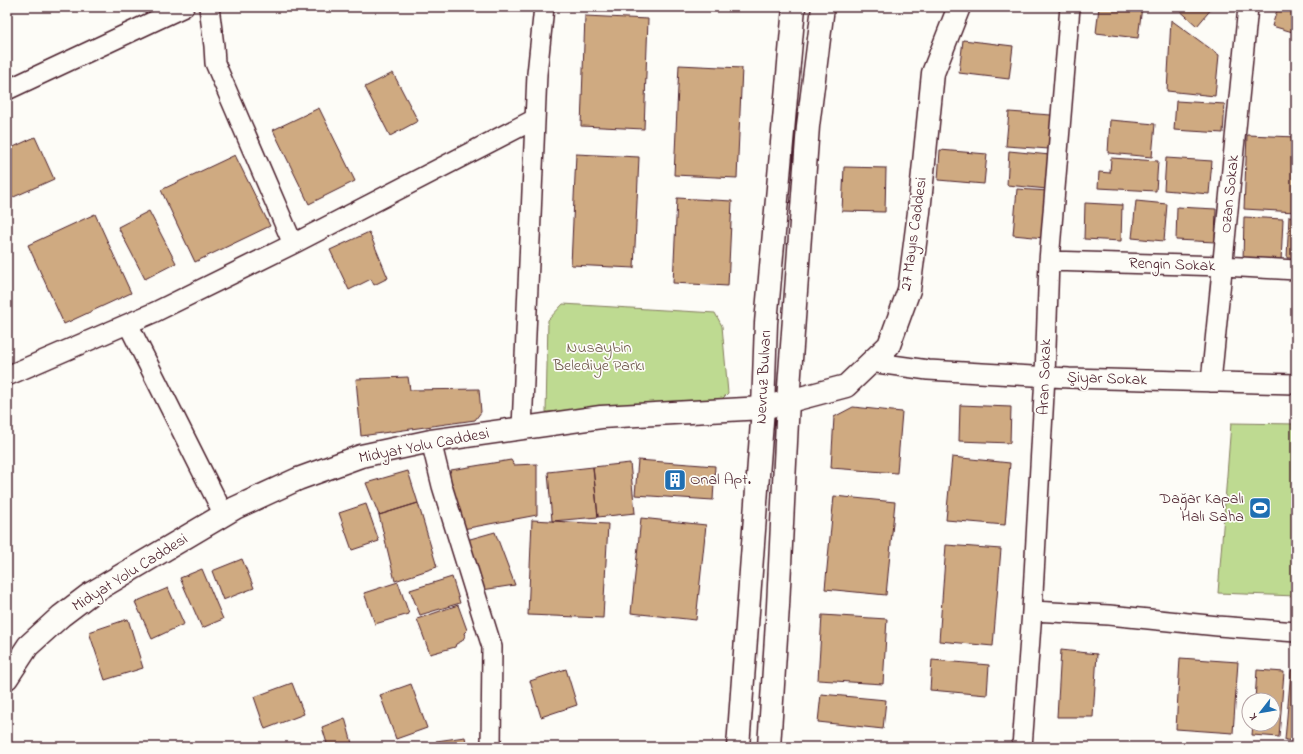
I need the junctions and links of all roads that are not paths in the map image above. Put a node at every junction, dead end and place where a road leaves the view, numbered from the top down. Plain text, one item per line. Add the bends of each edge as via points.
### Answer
1 (184, 7) edge
2 (209, 7) edge
3 (544, 7) edge
4 (794, 7) edge
5 (823, 7) edge
6 (959, 7) edge
7 (1070, 7) edge
8 (1248, 7) edge
9 (7, 90) edge
10 (535, 119) junction
11 (294, 244) junction
12 (1049, 261) junction
13 (1223, 266) junction
14 (1296, 270) edge
15 (128, 324) junction
16 (870, 362) junction
17 (7, 376) edge
18 (1045, 376) junction
19 (1211, 382) junction
20 (1296, 384) edge
21 (788, 401) junction
22 (763, 408) junction
23 (522, 428) junction
24 (431, 441) junction
25 (224, 515) junction
26 (1032, 611) junction
27 (1296, 632) edge
28 (7, 678) edge
29 (491, 747) edge
30 (738, 747) edge
31 (769, 747) edge
32 (1022, 747) edge

1 - 9 street
2 - 11 street via 215,63
3 - 10 street
4 - 22 main road, Nevruz Bulvarı via 766,323
5 - 21 main road, Nevruz Bulvarı via 808,126
6 - 16 main road, 27 Mayıs Caddesi via 933,73 909,290 889,345
7 - 12 street, Aran Sokak
8 - 13 street, Ozan Sokak
10 - 11 street
10 - 23 street
11 - 15 street
12 - 13 street, Rengin Sokak
12 - 18 street, Aran Sokak
13 - 14 street, Rengin Sokak
13 - 19 street, Ozan Sokak
15 - 17 street
15 - 25 street
16 - 18 street, Şiyar Sokak via 928,370
16 - 21 main road, 27 Mayıs Caddesi via 846,386
18 - 19 street, Şiyar Sokak
18 - 26 street, Aran Sokak
19 - 20 street, Şiyar Sokak
21 - 22 main road, Midyat Yolu Caddesi
21 - 31 main road, Nevruz Bulvarı
22 - 23 main road, Midyat Yolu Caddesi via 601,417
22 - 30 main road, Nevruz Bulvarı
23 - 24 main road, Midyat Yolu Caddesi
24 - 25 main road, Midyat Yolu Caddesi via 361,456 298,479
24 - 29 street via 442,486 492,647
25 - 28 main road, Midyat Yolu Caddesi via 90,594 28,646
26 - 27 street via 1109,615
26 - 32 street, Aran Sokak

